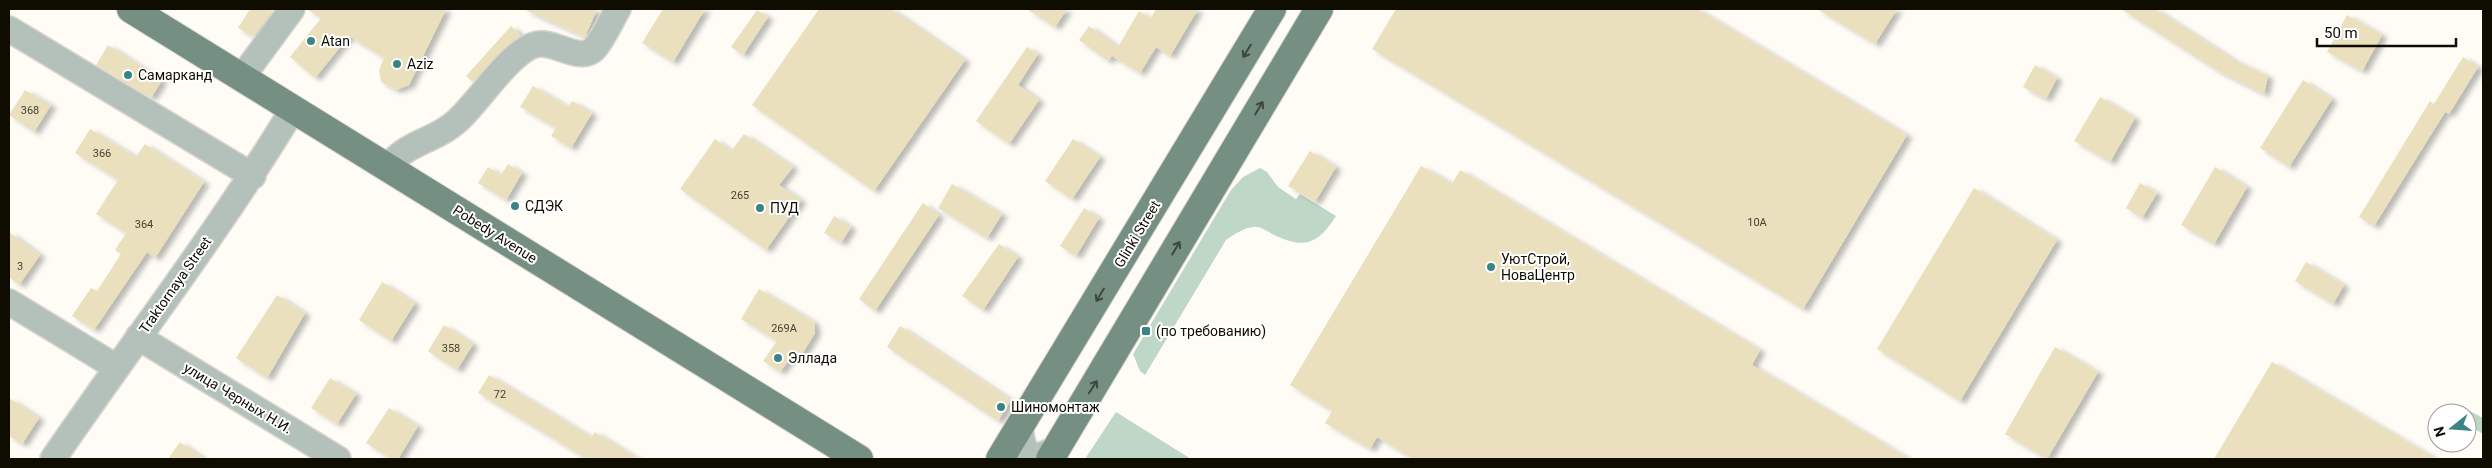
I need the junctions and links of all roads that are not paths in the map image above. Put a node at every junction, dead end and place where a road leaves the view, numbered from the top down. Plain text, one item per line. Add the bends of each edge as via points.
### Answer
1 (131, 9) edge
2 (292, 9) edge
3 (618, 9) edge
4 (1272, 9) edge
5 (1319, 9) edge
6 (9, 29) edge
7 (242, 77) junction
8 (293, 109) junction
9 (387, 168) junction
10 (253, 176) junction
11 (9, 302) edge
12 (138, 337) junction
13 (116, 367) junction
14 (1020, 426) junction
15 (831, 452) edge
16 (1053, 454) edge
17 (54, 459) edge
18 (338, 459) edge
19 (859, 459) edge
20 (1000, 459) edge

1 - 7 main road, Pobedy Avenue
2 - 7 street
3 - 9 street via 594,49 587,54 551,43 535,44 520,53 456,123 398,154
4 -> 14 main road, Glinki Street
16 -> 5 main road
6 - 10 street
7 - 8 main road, Pobedy Avenue
8 - 9 main road, Pobedy Avenue
8 - 10 street, Traktornaya Street
9 - 15 main road, Pobedy Avenue
10 - 12 street, Traktornaya Street
11 - 13 street
12 - 13 street, Traktornaya Street
12 - 18 street, улица Черных Н.И.
13 - 17 street, Traktornaya Street
14 - 16 street via 1026,453 1035,457
14 - 20 main road, Glinki Street
15 - 19 main road, Pobedy Avenue

